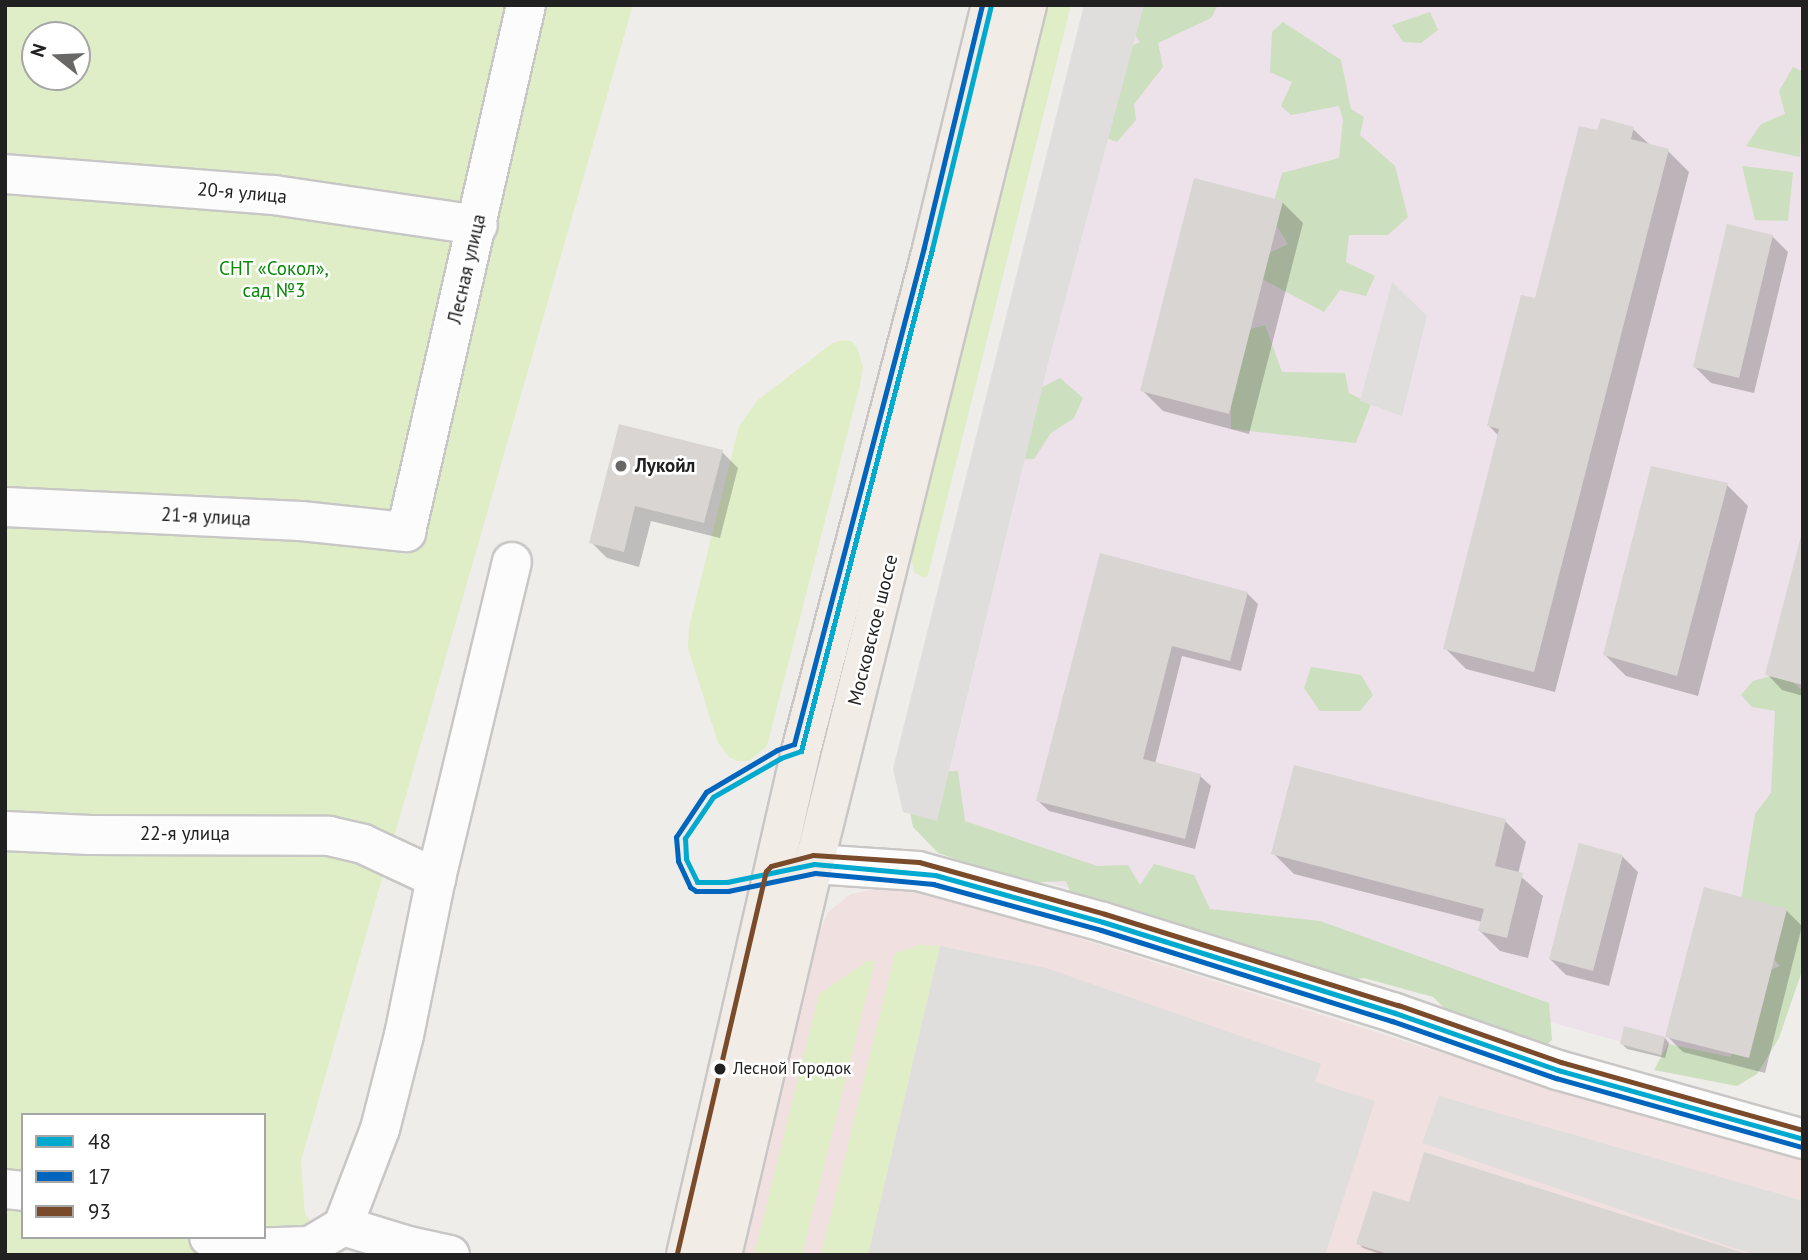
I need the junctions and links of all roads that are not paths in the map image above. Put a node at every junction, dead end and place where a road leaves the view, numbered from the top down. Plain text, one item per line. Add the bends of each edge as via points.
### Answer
1 (526, 5) edge
2 (991, 5) edge
3 (1027, 5) edge
4 (5, 174) edge
5 (478, 225) junction
6 (5, 507) edge
7 (405, 531) joint
8 (512, 562) dead end
9 (5, 831) edge
10 (814, 864) junction
11 (774, 874) junction
12 (436, 878) junction
13 (1803, 1139) edge
14 (343, 1226) junction
15 (216, 1239) edge
16 (450, 1255) edge
17 (686, 1255) edge
18 (722, 1255) edge

1 - 5 street, Лесная улица
2 - 11 main road, Московское шоссе via 801,751
3 - 10 main road, Московское шоссе
4 - 5 street, 20-я улица via 274,195
5 - 7 street, Лесная улица
6 - 7 street, 21-я улица via 301,521
8 - 12 street
9 - 12 street, 22-я улица via 329,836 363,844
10 - 11 main road
10 - 13 street via 918,871 1090,918 1395,1013 1558,1070
10 - 18 main road, Московское шоссе
11 - 17 main road, Московское шоссе
12 - 14 street via 380,1129
14 - 15 street via 310,1246 246,1248
14 - 16 street

